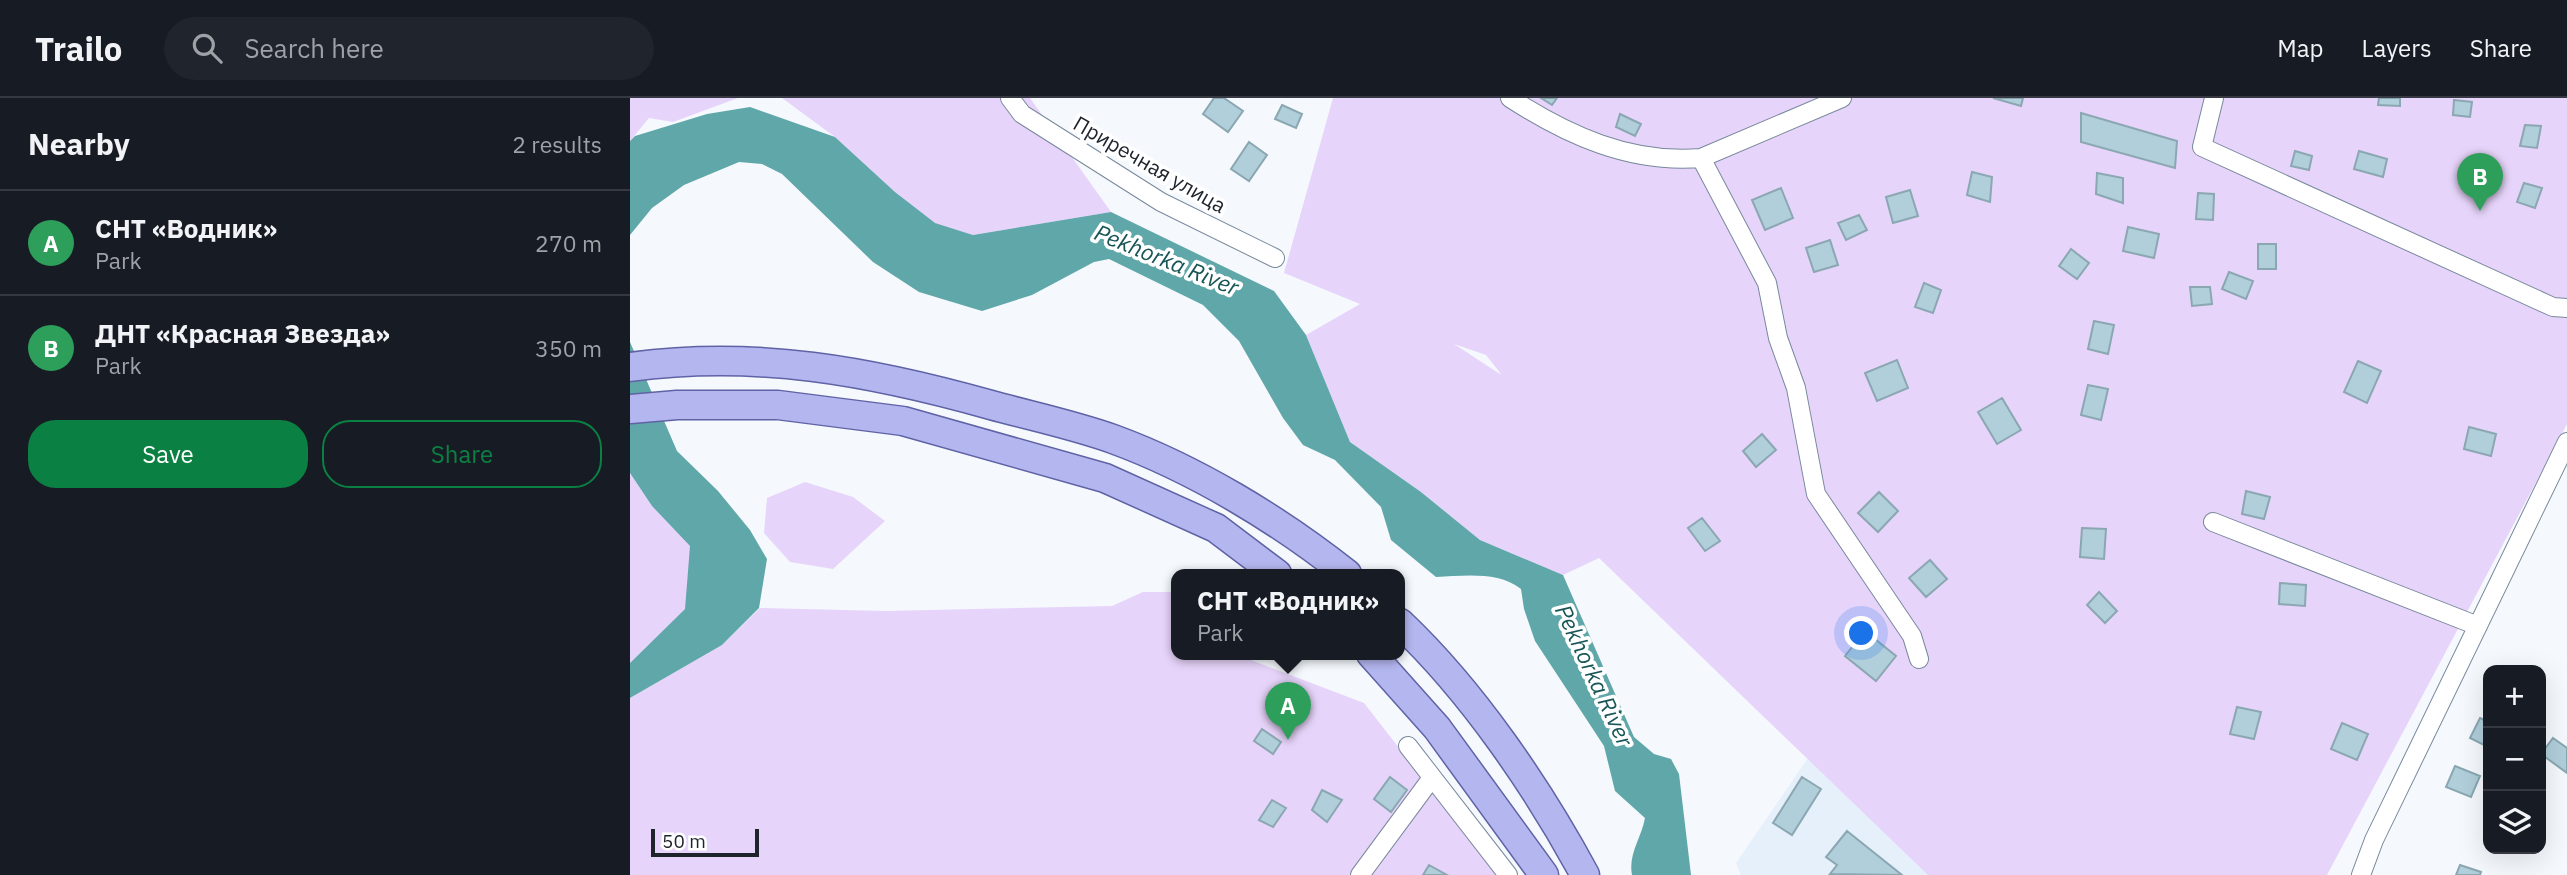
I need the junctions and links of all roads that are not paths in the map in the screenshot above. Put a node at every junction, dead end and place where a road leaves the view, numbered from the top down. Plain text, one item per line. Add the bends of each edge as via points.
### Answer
1 (1010, 98) edge
2 (1510, 98) edge
3 (1842, 98) edge
4 (2214, 98) edge
5 (1701, 158) junction
6 (1275, 258) dead end
7 (2567, 308) edge
8 (630, 367) edge
9 (630, 409) edge
10 (2567, 442) edge
11 (2213, 523) dead end
12 (1270, 569) edge
13 (1340, 569) edge
14 (2478, 626) junction
15 (1405, 629) edge
16 (1919, 659) dead end
17 (1376, 660) edge
18 (1408, 746) dead end
19 (1431, 779) junction
20 (1360, 875) edge
21 (1508, 875) edge
22 (1544, 875) edge
23 (1585, 875) edge
24 (2361, 875) edge

1 - 6 street, Приречная улица via 1022,114 1139,188
2 - 5 street via 1591,143 1641,155
3 - 5 street
4 - 7 street via 2202,147 2553,307
5 - 16 street via 1766,283 1778,338 1796,388 1816,494 1912,636
8 - 13 main road via 667,362 788,362 920,385 1114,439 1230,494
9 - 12 main road via 778,405 903,421 1105,478 1216,528
10 - 14 street
11 - 14 street
14 - 24 street
15 - 23 main road via 1428,650 1507,751
17 - 22 main road via 1437,728
18 - 19 street
19 - 20 street
19 - 21 street

